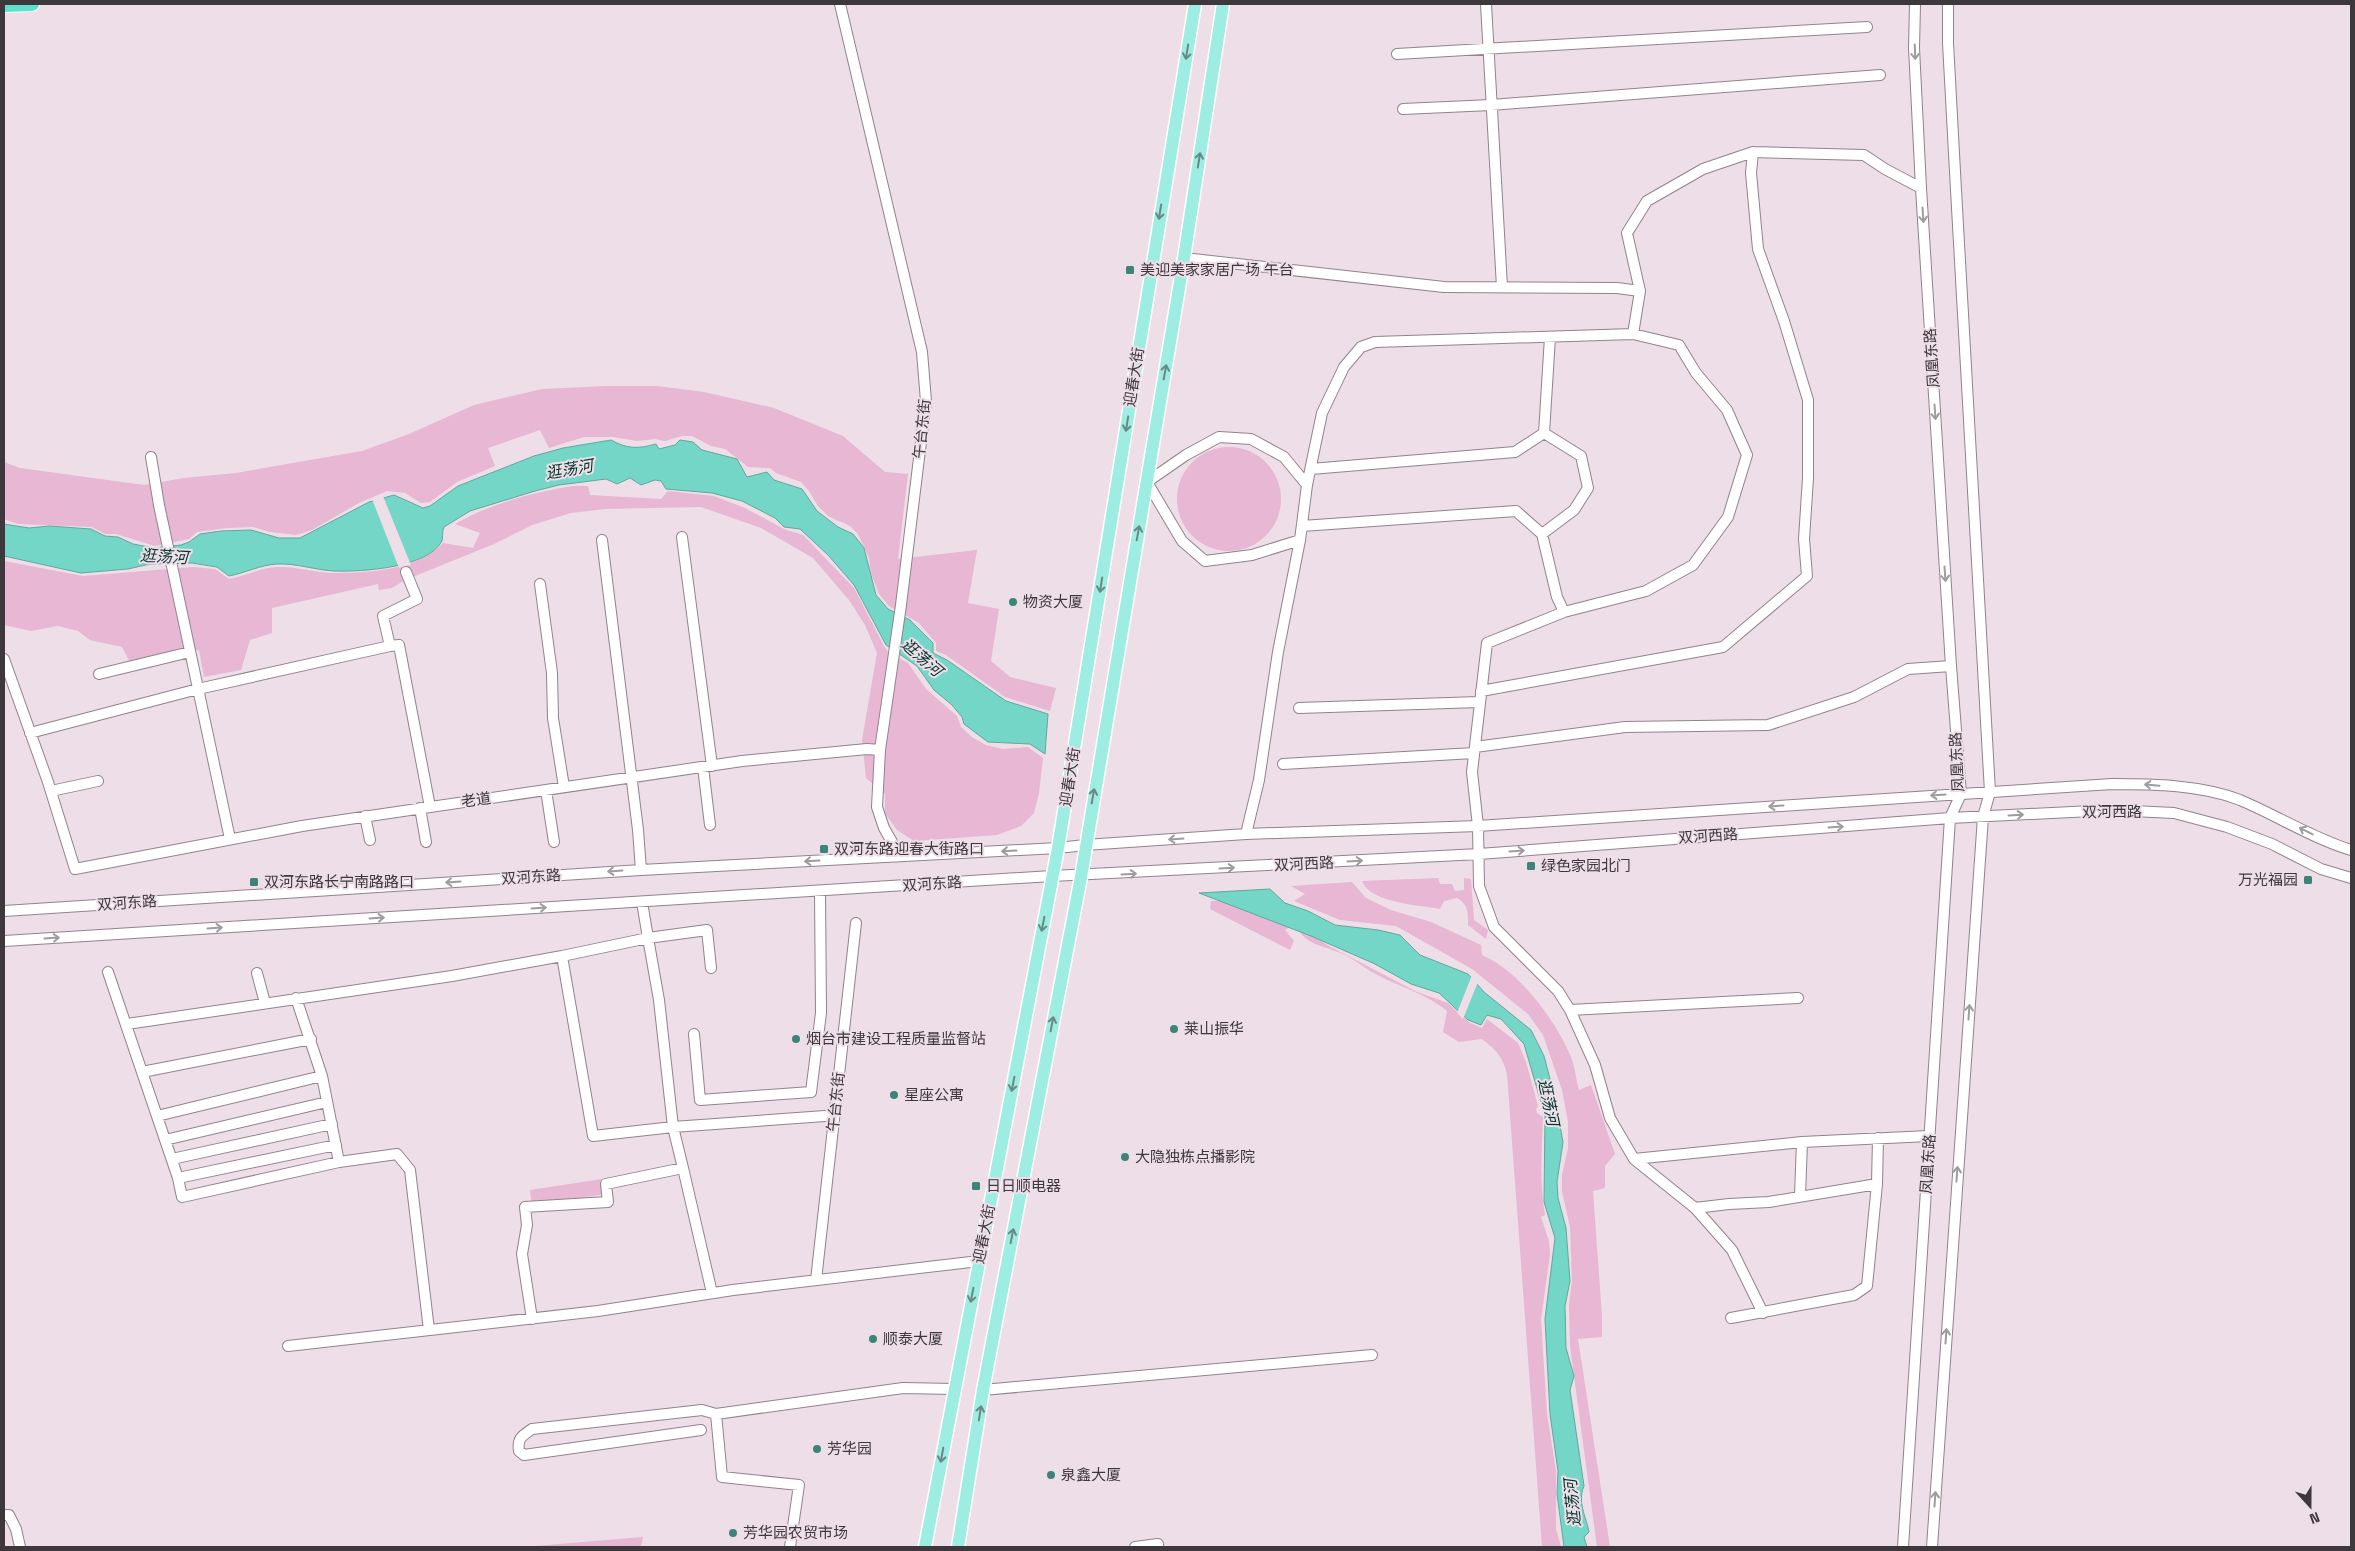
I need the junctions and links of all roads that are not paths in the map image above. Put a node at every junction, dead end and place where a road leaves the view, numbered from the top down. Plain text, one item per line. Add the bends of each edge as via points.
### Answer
1 (32, 4) edge
2 (840, 4) edge
3 (1195, 4) edge
4 (1223, 4) edge
5 (1486, 4) edge
6 (1915, 4) edge
7 (1948, 4) edge
8 (4, 5) edge
9 (1867, 27) dead end
10 (1488, 50) junction
11 (1397, 54) dead end
12 (1880, 75) dead end
13 (1491, 105) junction
14 (1403, 109) dead end
15 (1753, 152) junction
16 (1921, 188) junction
17 (1184, 258) junction
18 (1502, 287) junction
19 (1640, 290) junction
20 (1633, 334) junction
21 (1550, 337) junction
22 (1544, 433) junction
23 (151, 457) dead end
24 (1311, 469) junction
25 (1146, 482) junction
26 (1307, 485) junction
27 (1302, 526) junction
28 (1542, 534) junction
29 (682, 537) dead end
30 (602, 540) dead end
31 (1300, 540) junction
32 (406, 572) dead end
33 (540, 584) dead end
34 (1564, 612) junction
35 (390, 646) junction
36 (190, 652) junction
37 (4, 659) edge
38 (1951, 666) junction
39 (99, 674) dead end
40 (198, 690) junction
41 (1481, 691) junction
42 (1479, 702) junction
43 (1299, 708) dead end
44 (30, 732) junction
45 (880, 750) junction
46 (1474, 750) junction
47 (1283, 764) dead end
48 (708, 766) junction
49 (630, 778) junction
50 (98, 781) dead end
51 (564, 787) junction
52 (546, 790) junction
53 (51, 791) junction
54 (1990, 792) junction
55 (1961, 794) junction
56 (425, 808) junction
57 (365, 816) junction
58 (1983, 817) junction
59 (1950, 818) junction
60 (710, 825) dead end
61 (1478, 826) junction
62 (1246, 834) junction
63 (230, 839) junction
64 (370, 840) dead end
65 (426, 842) dead end
66 (554, 842) dead end
67 (1085, 845) junction
68 (1058, 848) junction
69 (2351, 850) edge
70 (1478, 854) junction
71 (896, 857) junction
72 (640, 870) junction
73 (1052, 876) junction
74 (1080, 876) junction
75 (2351, 878) edge
76 (820, 892) junction
77 (642, 902) junction
78 (4, 911) edge
79 (856, 923) dead end
80 (648, 938) junction
81 (4, 941) edge
82 (562, 956) junction
83 (711, 968) dead end
84 (108, 972) dead end
85 (257, 973) dead end
86 (296, 998) junction
87 (1798, 998) dead end
88 (265, 1003) junction
89 (1570, 1010) junction
90 (127, 1024) junction
91 (694, 1034) dead end
92 (311, 1039) junction
93 (142, 1072) junction
94 (322, 1076) junction
95 (327, 1102) junction
96 (157, 1116) junction
97 (825, 1116) dead end
98 (332, 1124) junction
99 (673, 1127) junction
100 (1929, 1136) junction
101 (1878, 1138) junction
102 (165, 1140) junction
103 (1802, 1142) junction
104 (336, 1145) junction
105 (172, 1159) junction
106 (1634, 1159) junction
107 (340, 1162) junction
108 (683, 1168) junction
109 (178, 1178) junction
110 (1877, 1184) junction
111 (1800, 1196) junction
112 (1695, 1208) junction
113 (979, 1260) junction
114 (816, 1280) junction
115 (712, 1293) junction
116 (1763, 1314) junction
117 (1731, 1318) dead end
118 (532, 1319) junction
119 (429, 1330) junction
120 (288, 1346) dead end
121 (1372, 1355) dead end
122 (954, 1389) junction
123 (983, 1390) junction
124 (716, 1414) junction
125 (701, 1430) dead end
126 (4, 1515) edge
127 (20, 1547) edge
128 (790, 1547) edge
129 (925, 1547) edge
130 (958, 1547) edge
131 (1135, 1547) edge
132 (1158, 1547) edge
133 (1903, 1547) edge
134 (1932, 1547) edge

1 - 8 highway
2 - 45 street, 午台东街 via 922,352 926,401
3 -> 68 main road, 迎春大街
17 -> 4 main road, 迎春大街
5 - 10 street
6 -> 16 street, 凤凰东路
7 - 54 street, 凤凰东路
9 - 10 street
10 - 11 street
10 - 13 street
12 - 13 street
13 - 14 street
13 - 18 street
15 - 16 street via 1864,155
15 - 19 street via 1703,170 1647,201 1627,233
15 - 41 street via 1751,173 1758,249 1808,400 1804,539 1807,576 1723,647
16 -> 38 street, 凤凰东路
17 - 18 street via 1444,286
25 -> 17 main road, 迎春大街
18 - 19 street
19 - 20 street
20 - 21 street
20 - 34 street via 1679,346 1696,373 1727,410 1747,455 1728,517 1693,565 1646,590
21 - 22 street
21 - 24 street via 1375,342 1361,347 1344,367 1322,413
22 - 24 street via 1515,452
22 - 28 street via 1581,456 1588,488 1574,510
23 - 36 street
24 - 26 street
25 - 26 street via 1219,436 1251,439 1284,456
25 - 31 street via 1182,542 1205,562 1252,555
67 -> 25 main road, 迎春大街
26 - 27 street
27 - 28 street via 1516,511
27 - 31 street
28 - 34 street via 1557,597
29 - 48 street
30 - 49 street
31 - 62 street via 1278,652 1259,780
32 - 35 street via 417,599 383,616
33 - 51 street via 552,673 553,718
34 - 41 street via 1487,643
35 - 40 street
35 - 56 street via 400,645
36 - 39 street
36 - 40 street
37 - 44 street
38 - 46 street via 1908,669 1854,697 1768,724 1625,727
38 - 55 street, 凤凰东路
40 - 44 street
40 - 63 street
41 - 42 street
42 - 43 street
42 - 46 street
44 - 53 street
45 - 48 street, 老道
45 - 71 street, 午台东街 via 877,807
46 - 47 street
46 - 61 street via 1472,772
48 - 49 street, 老道
48 - 60 street
49 - 51 street, 老道
49 - 72 street
50 - 53 street
51 - 52 street, 老道
52 - 56 street, 老道
52 - 66 street
53 - 63 street, 老道 via 75,869
54 - 55 street, 双河西路
54 - 58 street, 凤凰东路
69 -> 54 street, 双河西路 via 2331,844 2238,800 2191,788 2112,784
55 - 59 street, 凤凰东路
55 -> 61 street, 双河西路
56 - 57 street, 老道
56 - 65 street
57 - 63 street, 老道
57 - 64 street
58 - 59 street, 双河西路
58 -> 75 street, 双河西路 via 2112,810 2174,813 2227,827 2272,844 2321,869
134 -> 58 street, 凤凰东路
70 -> 59 street, 双河西路
59 - 100 street, 凤凰东路
61 - 62 street, 双河西路
61 - 70 street
62 -> 67 street, 双河西路
67 - 68 street, 双河西路
67 - 74 main road, 迎春大街
68 -> 71 street, 双河东路
68 - 73 main road, 迎春大街
74 -> 70 street, 双河西路
70 - 89 street via 1479,886 1494,927 1552,985
71 -> 72 street, 双河东路
72 -> 78 street, 双河东路
73 - 74 street, 双河西路
73 - 76 street, 双河东路
73 -> 113 main road, 迎春大街
123 -> 74 main road, 迎春大街
76 - 77 street, 双河东路
76 - 91 street via 821,1013 811,1092 700,1100
77 - 80 street
81 -> 77 street, 双河东路
79 - 114 street, 午台东街
80 - 82 street
80 - 83 street via 707,930
80 - 99 street via 659,1000
82 - 86 street via 452,976
82 - 99 street via 593,1136
84 - 90 street
85 - 88 street
86 - 88 street
86 - 92 street
87 - 89 street
88 - 90 street
89 - 106 street via 1595,1065 1610,1118
90 - 93 street
92 - 93 street
92 - 94 street
93 - 96 street
94 - 95 street
94 - 96 street
95 - 98 street
95 - 102 street
96 - 102 street
97 - 99 street
98 - 104 street
98 - 105 street
99 - 108 street
100 - 101 street
100 - 133 street, 凤凰东路
101 - 103 street
101 - 110 street
102 - 105 street
103 - 106 street
103 - 111 street
104 - 107 street
104 - 109 street
105 - 109 street
106 - 112 street
107 - 109 street via 182,1197
107 - 119 street via 397,1154 410,1170
108 - 115 street
108 - 118 street via 606,1184 608,1202 525,1207 527,1225 522,1254
110 - 111 street
110 - 116 street via 1867,1286 1854,1295
111 - 112 street
112 - 116 street via 1732,1250
113 - 114 street
113 -> 122 main road, 迎春大街
114 - 115 street
115 - 118 street
116 - 117 street
118 - 119 street
119 - 120 street
121 - 123 street
122 - 124 street via 903,1388
122 -> 129 main road, 迎春大街
130 -> 123 main road, 迎春大街
124 - 125 street via 702,1410 532,1429 519,1438 518,1443 519,1451 524,1455
124 - 128 street via 722,1477 799,1485
126 - 127 street via 9,1515 16,1529
131 - 132 street via 1158,1544

